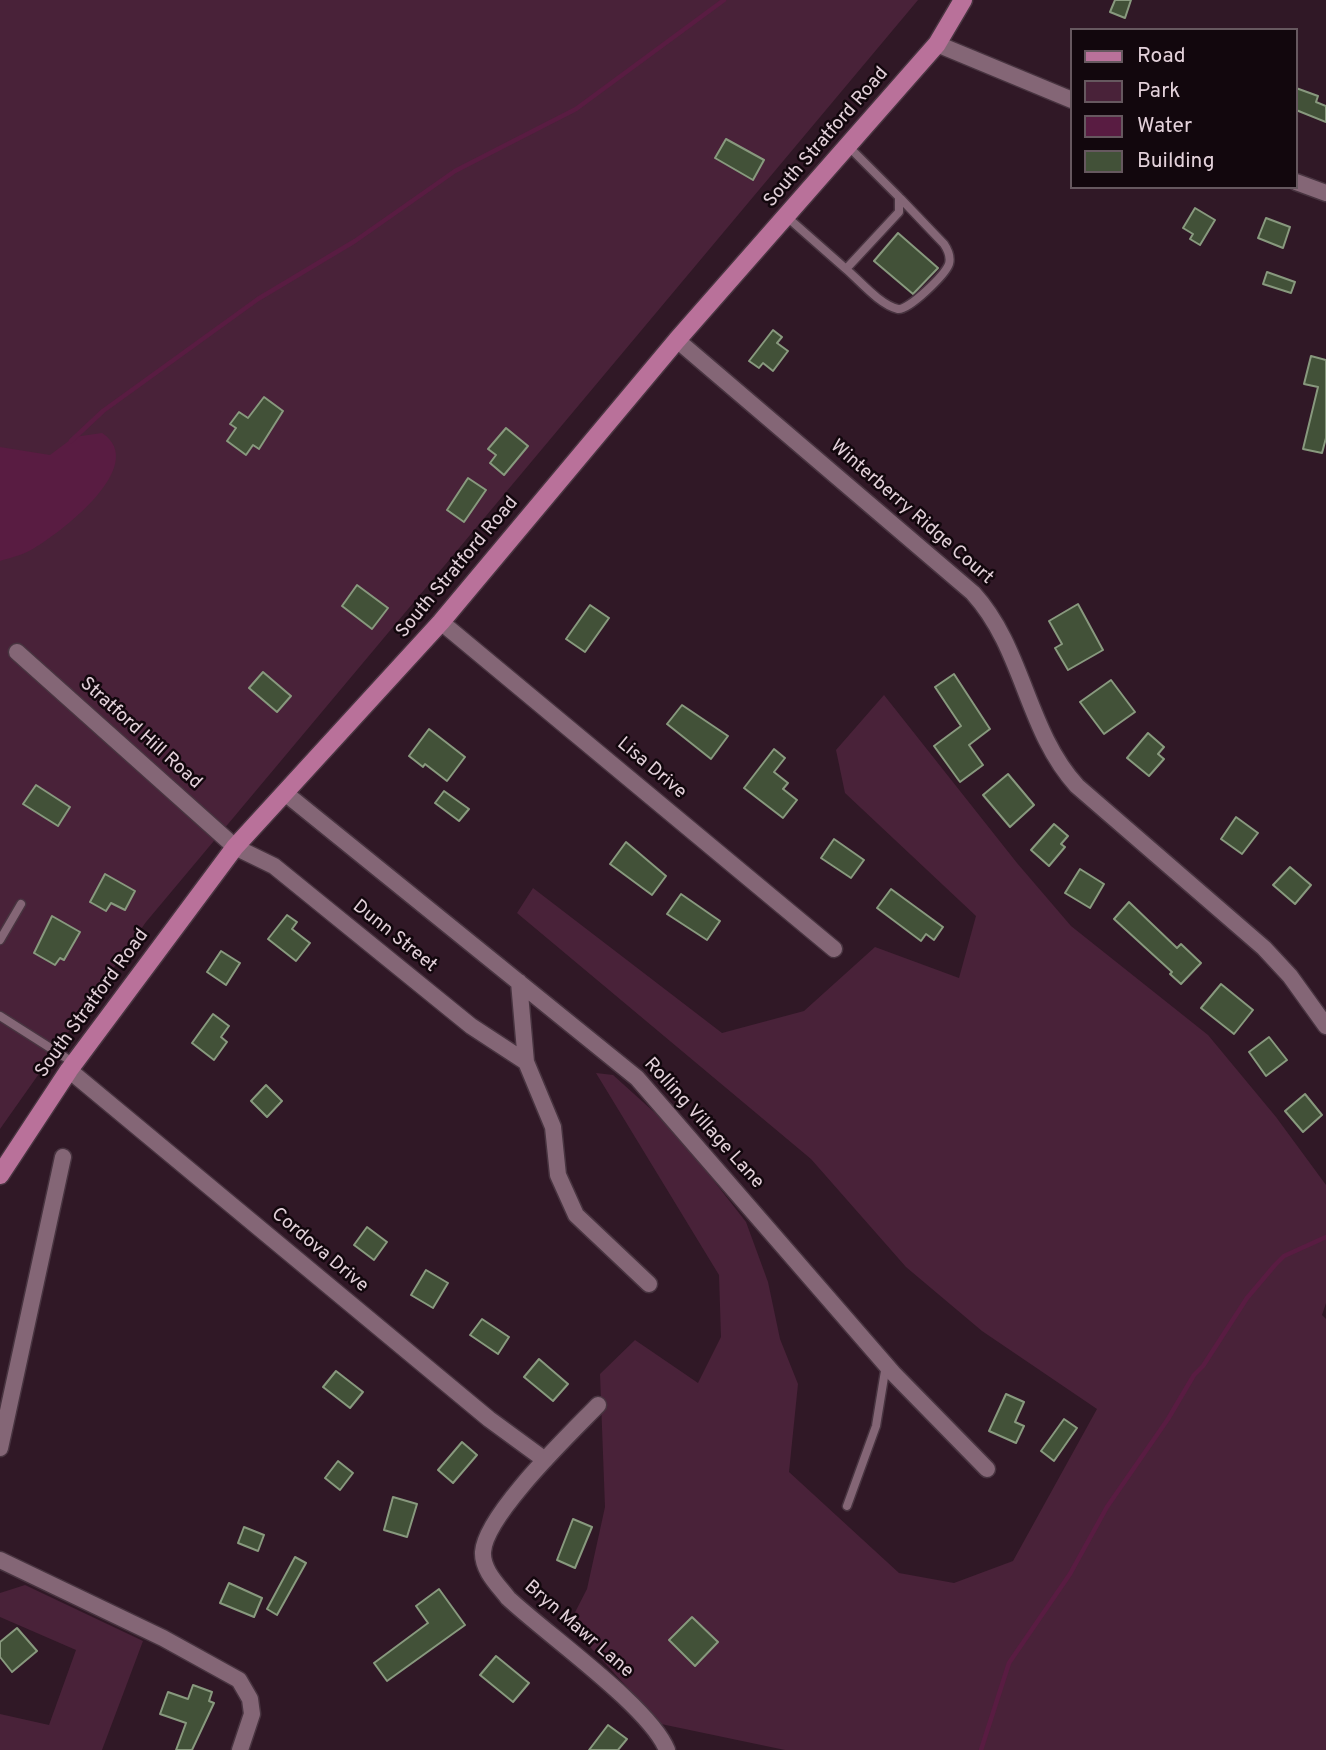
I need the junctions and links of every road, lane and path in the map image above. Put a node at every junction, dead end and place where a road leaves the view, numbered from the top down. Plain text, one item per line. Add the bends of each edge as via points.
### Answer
1 (963, 0) edge
2 (937, 44) junction
3 (1070, 99) edge
4 (848, 146) junction
5 (1298, 183) edge
6 (1326, 193) edge
7 (899, 197) junction
8 (786, 216) junction
9 (846, 270) junction
10 (677, 340) junction
11 (441, 622) junction
12 (16, 652) dead end
13 (285, 793) junction
14 (235, 847) junction
15 (21, 904) dead end
16 (0, 940) edge
17 (834, 949) dead end
18 (519, 982) junction
19 (0, 1016) edge
20 (1326, 1026) edge
21 (526, 1062) junction
22 (72, 1067) junction
23 (63, 1157) dead end
24 (0, 1175) edge
25 (649, 1284) dead end
26 (886, 1365) junction
27 (597, 1405) dead end
28 (0, 1448) edge
29 (545, 1460) junction
30 (987, 1469) dead end
31 (847, 1506) dead end
32 (0, 1560) edge
33 (240, 1750) edge
34 (667, 1750) edge

1 - 2 main road, South Stratford Road
2 - 3 street
2 - 4 main road, South Stratford Road
4 - 7 lane
4 - 8 main road, South Stratford Road
5 - 6 street
7 - 9 lane via 899,212
7 - 9 lane via 944,244 949,265 911,307 900,310
8 - 9 lane
8 - 10 main road, South Stratford Road
10 - 11 main road, South Stratford Road
10 - 20 street, Winterberry Ridge Court via 973,593 1006,640 1038,727 1062,770 1264,948
11 - 13 main road, South Stratford Road
11 - 17 street, Lisa Drive
12 - 14 street, Stratford Hill Road
13 - 14 main road, South Stratford Road
13 - 18 street, Rolling Village Lane
14 - 21 street, Dunn Street via 274,866 471,1026
14 - 22 main road, South Stratford Road
15 - 16 lane
18 - 21 street
18 - 26 street, Rolling Village Lane via 637,1078
19 - 22 lane
21 - 25 street via 553,1127 558,1175 576,1216
22 - 24 main road, South Stratford Road
22 - 29 street, Cordova Drive via 489,1419
23 - 28 street
26 - 30 street, Rolling Village Lane
26 - 31 lane via 876,1426
27 - 29 street, Bryn Mawr Lane
29 - 34 street, Bryn Mawr Lane via 491,1531 483,1549 486,1568 534,1623 650,1724
32 - 33 street via 239,1679 252,1714

